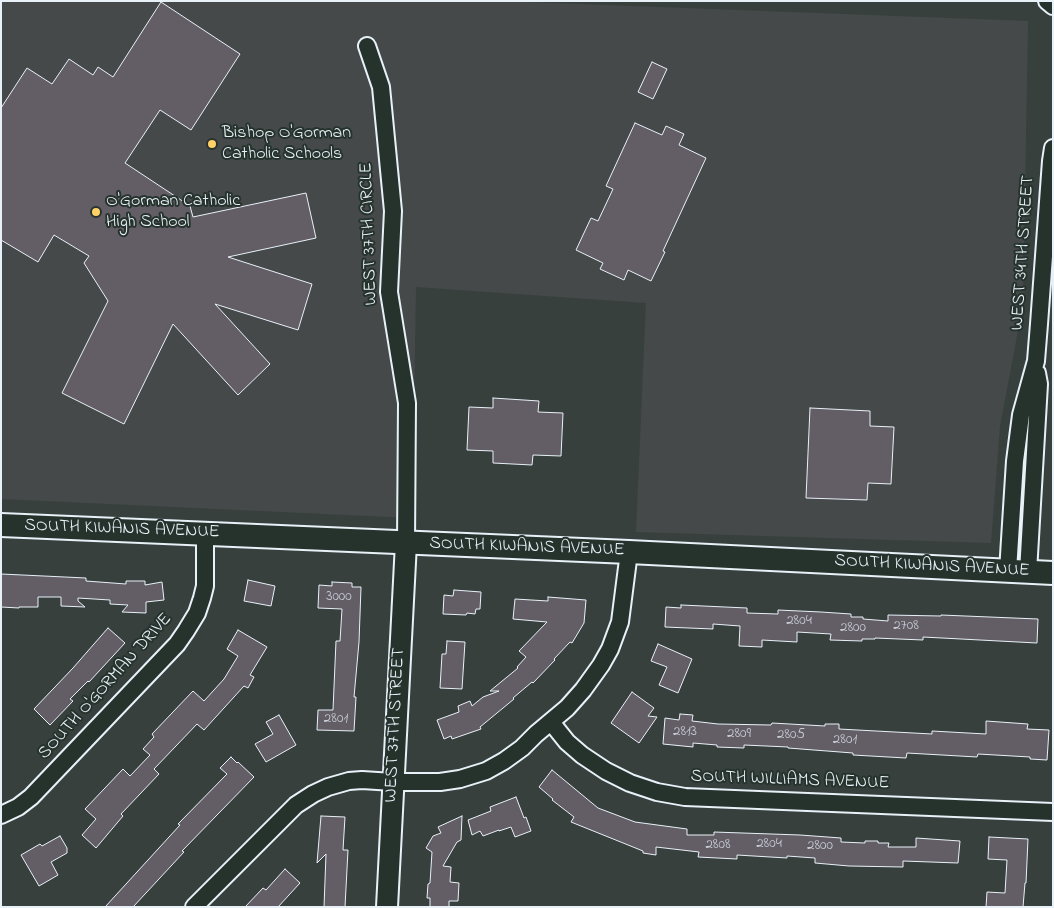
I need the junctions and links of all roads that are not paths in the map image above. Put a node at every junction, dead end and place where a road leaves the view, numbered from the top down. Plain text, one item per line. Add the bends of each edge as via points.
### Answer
1 (1046, 1) edge
2 (1053, 6) edge
3 (368, 46) dead end
4 (1053, 148) edge
5 (1, 525) edge
6 (205, 533) junction
7 (406, 543) junction
8 (629, 552) junction
9 (1018, 571) junction
10 (1053, 573) edge
11 (551, 722) junction
12 (393, 782) junction
13 (1053, 812) edge
14 (1, 815) edge
15 (194, 907) edge
16 (387, 907) edge

1 - 2 street
3 - 7 street, WEST 37TH CIRCLE via 382,87 393,211 389,292 406,403
4 - 9 street, WEST 34TH STREET via 1036,361 1021,415 1015,461
5 - 6 main road, SOUTH KIWANIS AVENUE
6 - 7 main road, SOUTH KIWANIS AVENUE
6 - 14 street, SOUTH O'GORMAN DRIVE via 202,598 197,613 177,644 32,798
7 - 8 main road, SOUTH KIWANIS AVENUE
7 - 12 street, WEST 37TH STREET
8 - 9 main road, SOUTH KIWANIS AVENUE
8 - 11 street via 620,622 610,649 583,690
9 - 10 main road, SOUTH KIWANIS AVENUE
11 - 12 street via 504,762 486,771 440,782
11 - 13 street, SOUTH WILLIAMS AVENUE via 567,742 606,771 630,783 676,796
12 - 15 street via 349,781 312,794 296,805
12 - 16 street, WEST 37TH STREET

